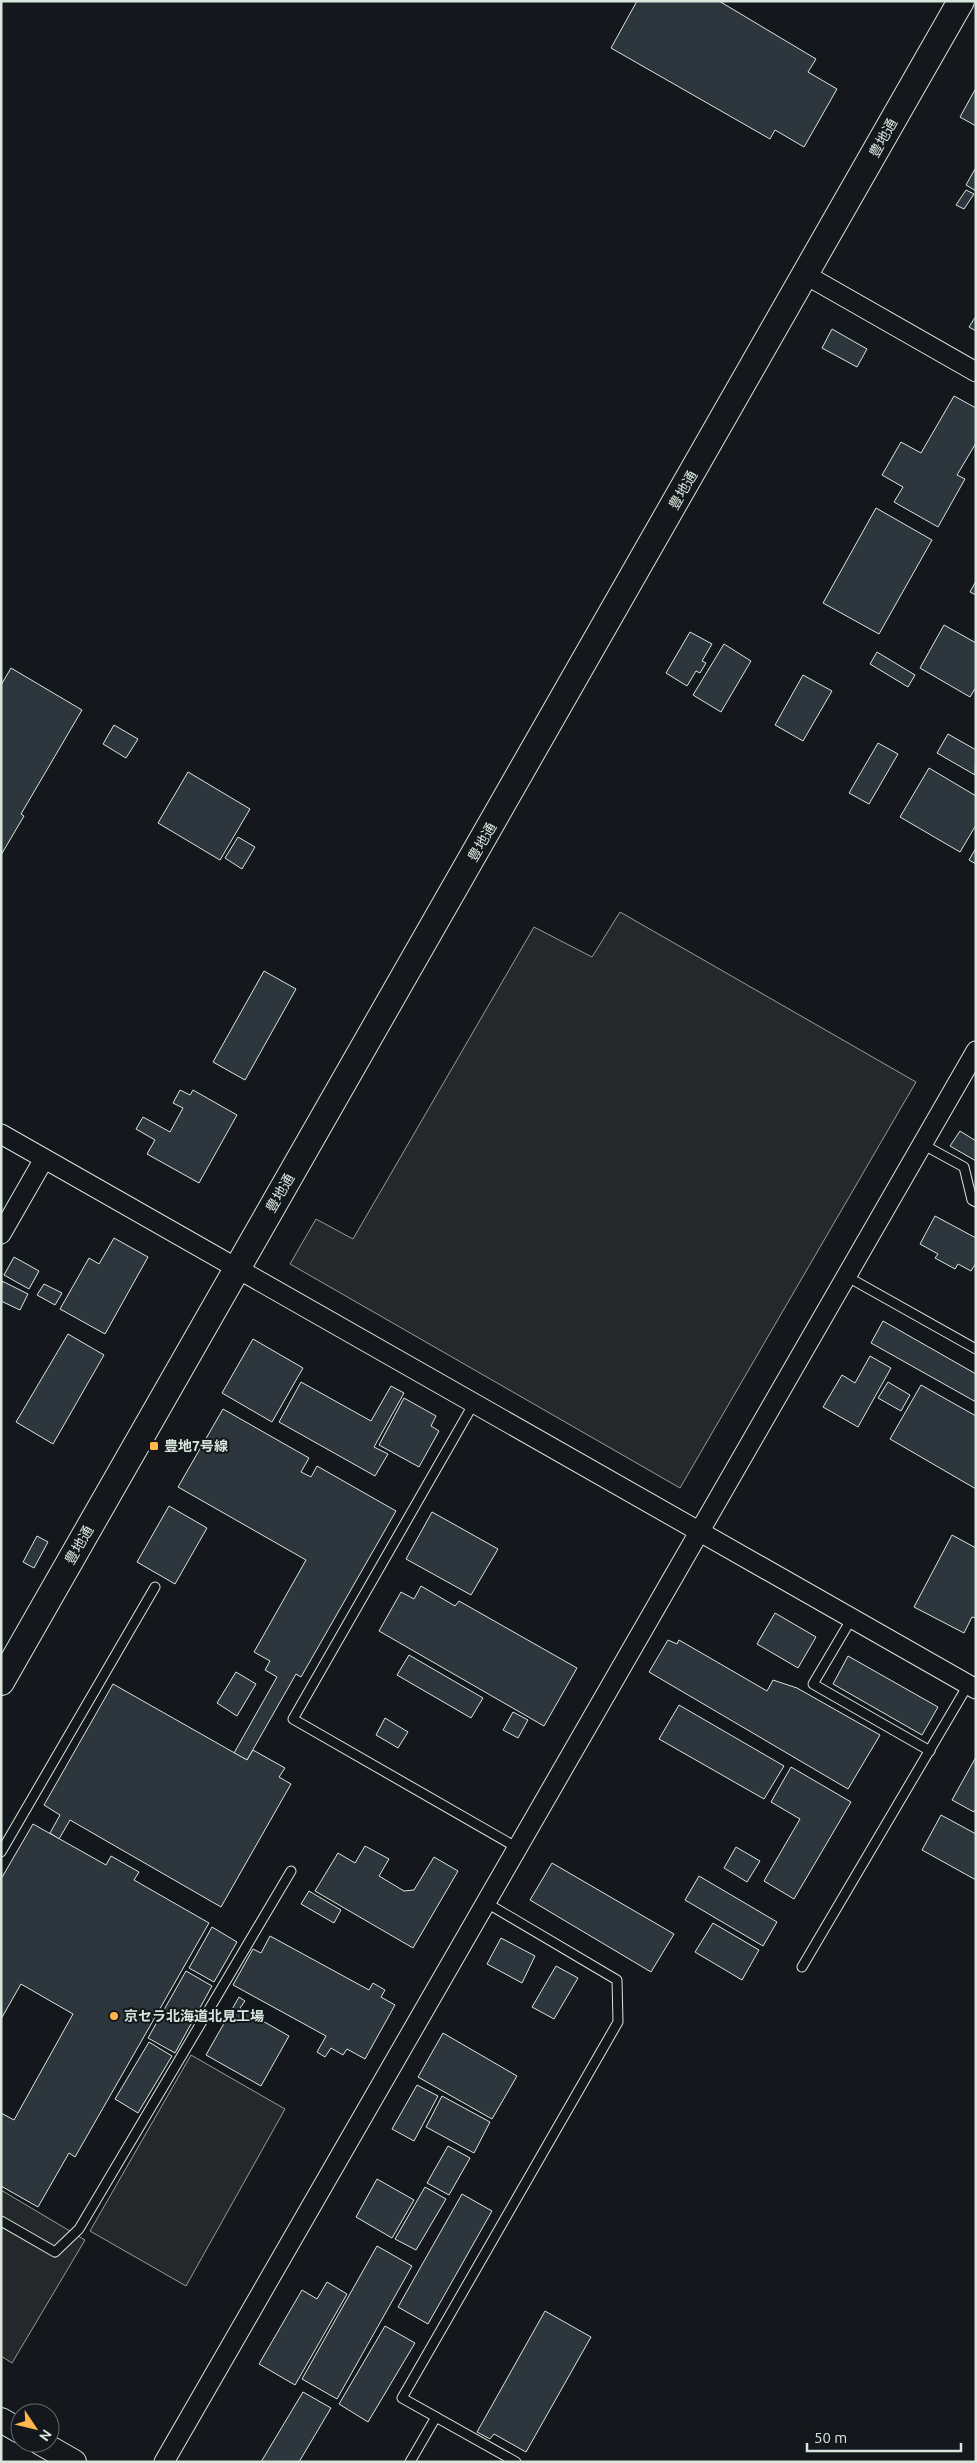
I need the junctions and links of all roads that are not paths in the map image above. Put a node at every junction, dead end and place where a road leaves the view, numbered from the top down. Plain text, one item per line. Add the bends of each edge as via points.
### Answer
1 (961, 1) edge
2 (806, 275) junction
3 (976, 372) edge
4 (976, 1051) edge
5 (1, 1134) edge
6 (922, 1144) junction
7 (44, 1159) junction
8 (976, 1202) edge
9 (1, 1234) edge
10 (237, 1269) junction
11 (846, 1276) junction
12 (976, 1349) edge
13 (474, 1403) junction
14 (698, 1530) junction
15 (155, 1587) dead end
16 (852, 1618) junction
17 (1, 1682) edge
18 (972, 1687) edge
19 (930, 1751) junction
20 (516, 1847) junction
21 (1, 1852) edge
22 (291, 1871) dead end
23 (485, 1902) junction
24 (802, 1967) dead end
25 (1, 2221) edge
26 (436, 2417) junction
27 (58, 2453) edge
28 (74, 2462) edge
29 (164, 2462) edge
30 (410, 2462) edge
31 (516, 2462) edge

1 - 2 main road, 豊地通
2 - 3 street
2 - 10 main road, 豊地通
4 - 6 street
5 - 7 street
6 - 8 lane via 964,1167 972,1200
6 - 11 street
7 - 9 street
7 - 10 street
10 - 13 street
10 - 17 main road, 豊地通
11 - 12 lane
11 - 14 street
13 - 14 street
13 - 20 lane via 293,1719
14 - 16 street
14 - 20 street
15 - 21 lane
16 - 18 street
16 - 19 lane via 813,1684
18 - 19 lane
19 - 24 lane
20 - 23 street
22 - 25 lane via 79,2228 55,2252
23 - 26 lane via 616,1980 618,2022 402,2398
23 - 29 street
26 - 30 lane
26 - 31 lane
27 - 28 street

